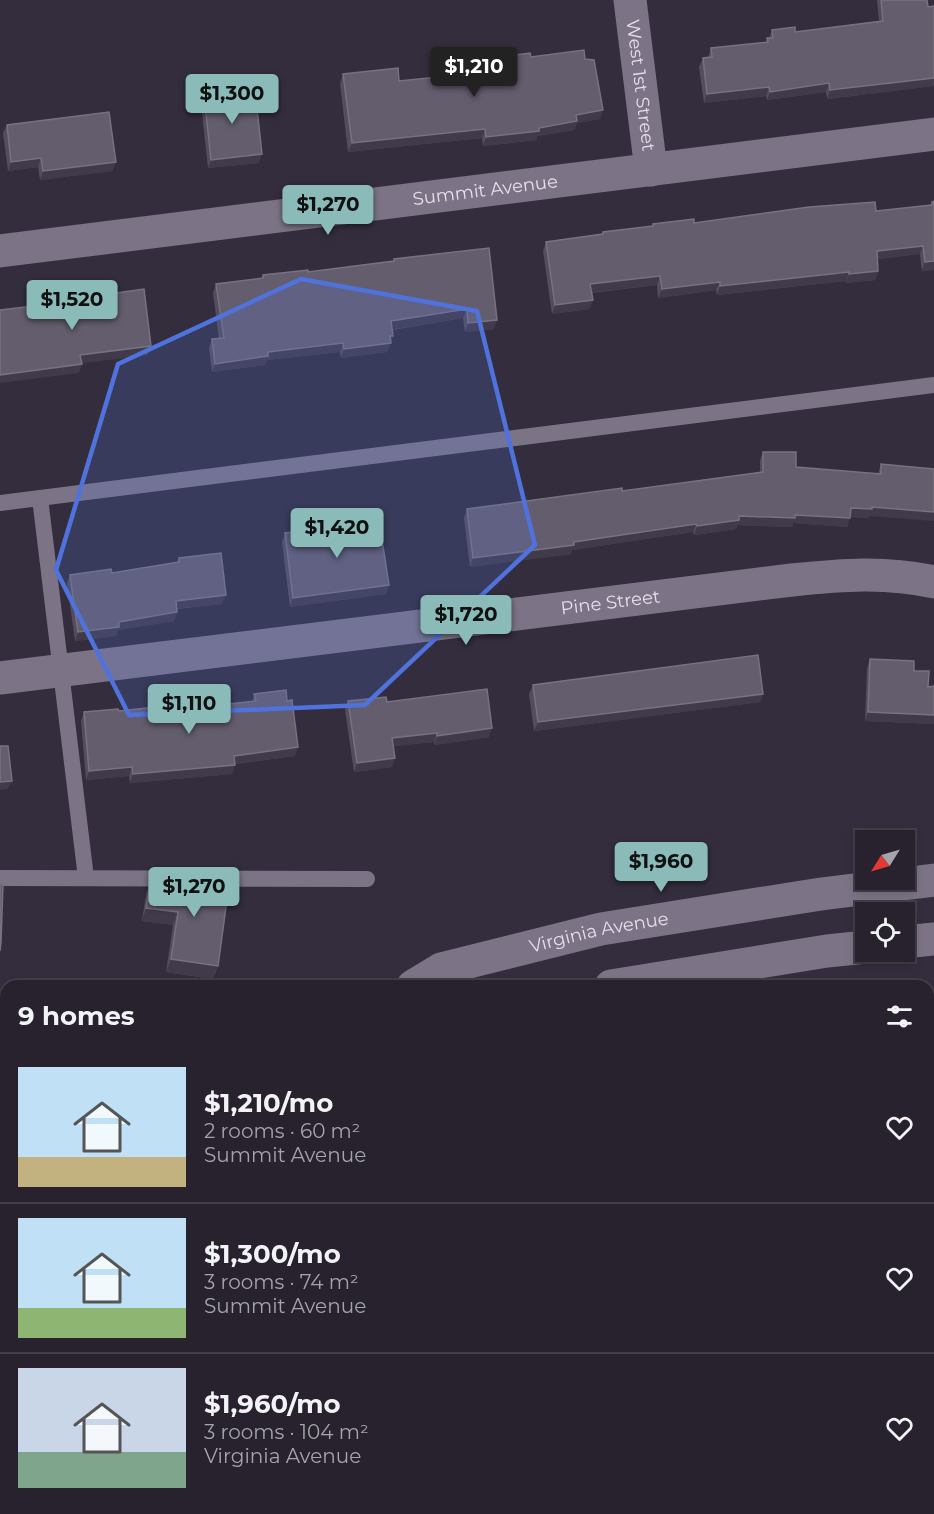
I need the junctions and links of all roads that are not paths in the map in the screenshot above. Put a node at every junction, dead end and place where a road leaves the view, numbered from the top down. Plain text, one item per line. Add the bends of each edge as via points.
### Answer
1 (630, 0) edge
2 (934, 134) edge
3 (651, 170) junction
4 (0, 251) edge
5 (934, 385) edge
6 (40, 498) junction
7 (0, 503) edge
8 (934, 582) edge
9 (60, 671) junction
10 (0, 678) edge
11 (0, 878) edge
12 (86, 878) junction
13 (367, 879) dead end
14 (934, 880) edge
15 (934, 939) edge
16 (915, 941) edge
17 (855, 947) edge
18 (423, 980) edge
19 (648, 980) edge

1 - 3 street, West 1st Street
2 - 3 street, Summit Avenue
3 - 4 street, Summit Avenue
5 - 6 lane
6 - 7 lane
6 - 9 lane
8 - 9 street, Pine Street via 909,576 857,573
9 - 10 street, Pine Street
9 - 12 lane
11 - 12 lane
12 - 13 lane
14 - 18 street, Virginia Avenue via 601,929 441,969
15 - 16 street
17 - 19 street

